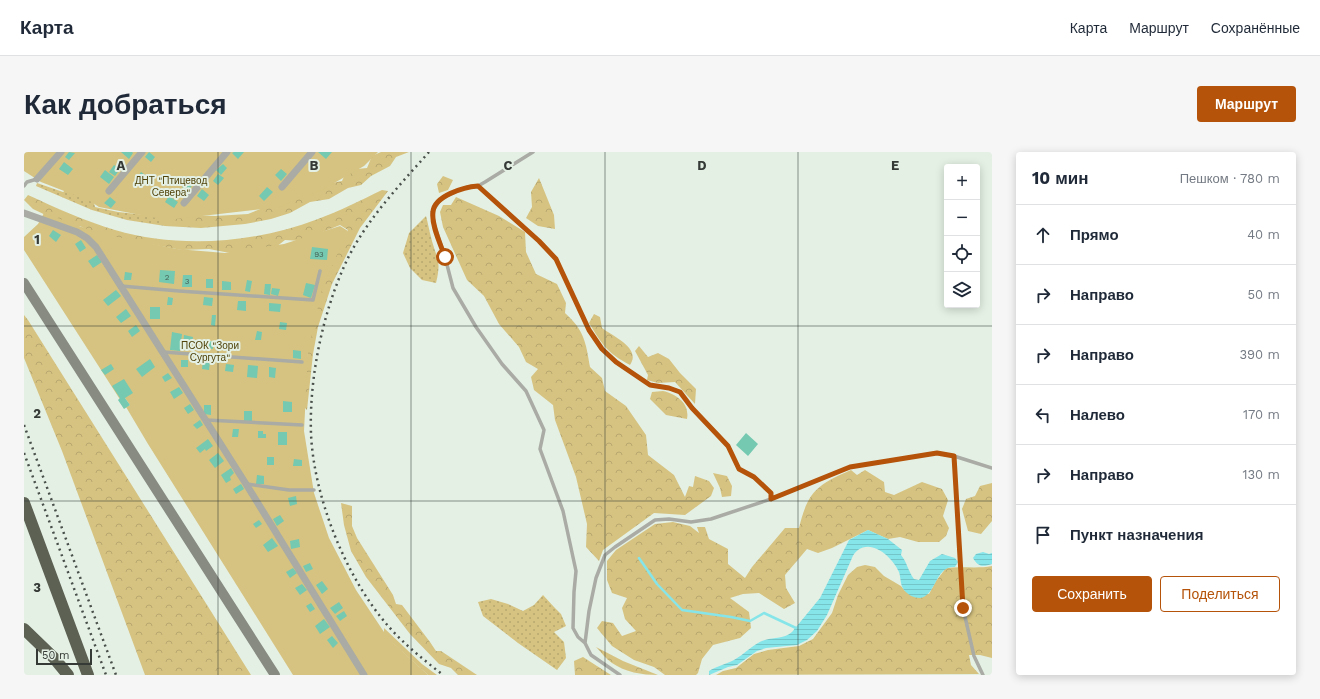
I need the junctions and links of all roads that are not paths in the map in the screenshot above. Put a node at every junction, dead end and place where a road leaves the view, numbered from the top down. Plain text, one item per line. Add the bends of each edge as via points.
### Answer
1 (61, 152) edge
2 (142, 152) edge
3 (227, 152) edge
4 (312, 152) edge
5 (532, 152) edge
6 (37, 179) joint
7 (24, 186) edge
8 (478, 186) junction
9 (282, 187) dead end
10 (109, 191) dead end
11 (184, 203) dead end
12 (24, 213) edge
13 (320, 271) dead end
14 (24, 283) edge
15 (120, 286) junction
16 (162, 352) junction
17 (302, 362) dead end
18 (205, 420) junction
19 (302, 425) dead end
20 (954, 456) junction
21 (992, 468) edge
22 (246, 484) junction
23 (314, 490) dead end
24 (771, 499) junction
25 (24, 503) edge
26 (24, 629) edge
27 (585, 642) junction
28 (68, 675) edge
29 (88, 675) edge
30 (275, 675) edge
31 (364, 675) edge
32 (620, 675) edge
33 (983, 675) edge

1 - 6 street
2 - 10 street
3 - 11 street
4 - 9 street
5 - 8 lane
6 - 7 lane via 27,182
8 - 24 lane via 556,259 589,330 602,349 650,385 680,392 728,446 739,469 754,477 771,493
8 - 27 lane via 467,187 440,200 432,212 435,227 453,288 502,364 526,391 544,430 540,449 563,511 576,571 573,628 578,637
12 - 15 street via 87,238 96,247
13 - 15 lane via 313,300
14 - 30 main road
15 - 16 street
16 - 17 lane
16 - 18 street
18 - 19 lane
18 - 22 street
20 - 21 lane
20 - 24 lane via 937,453 850,467
20 - 33 lane via 963,608 974,656
22 - 23 lane via 289,490
22 - 31 street
24 - 27 lane via 711,519 691,522 654,520 614,547 605,555 596,578
25 - 29 highway
26 - 28 highway
27 - 32 lane via 591,655

